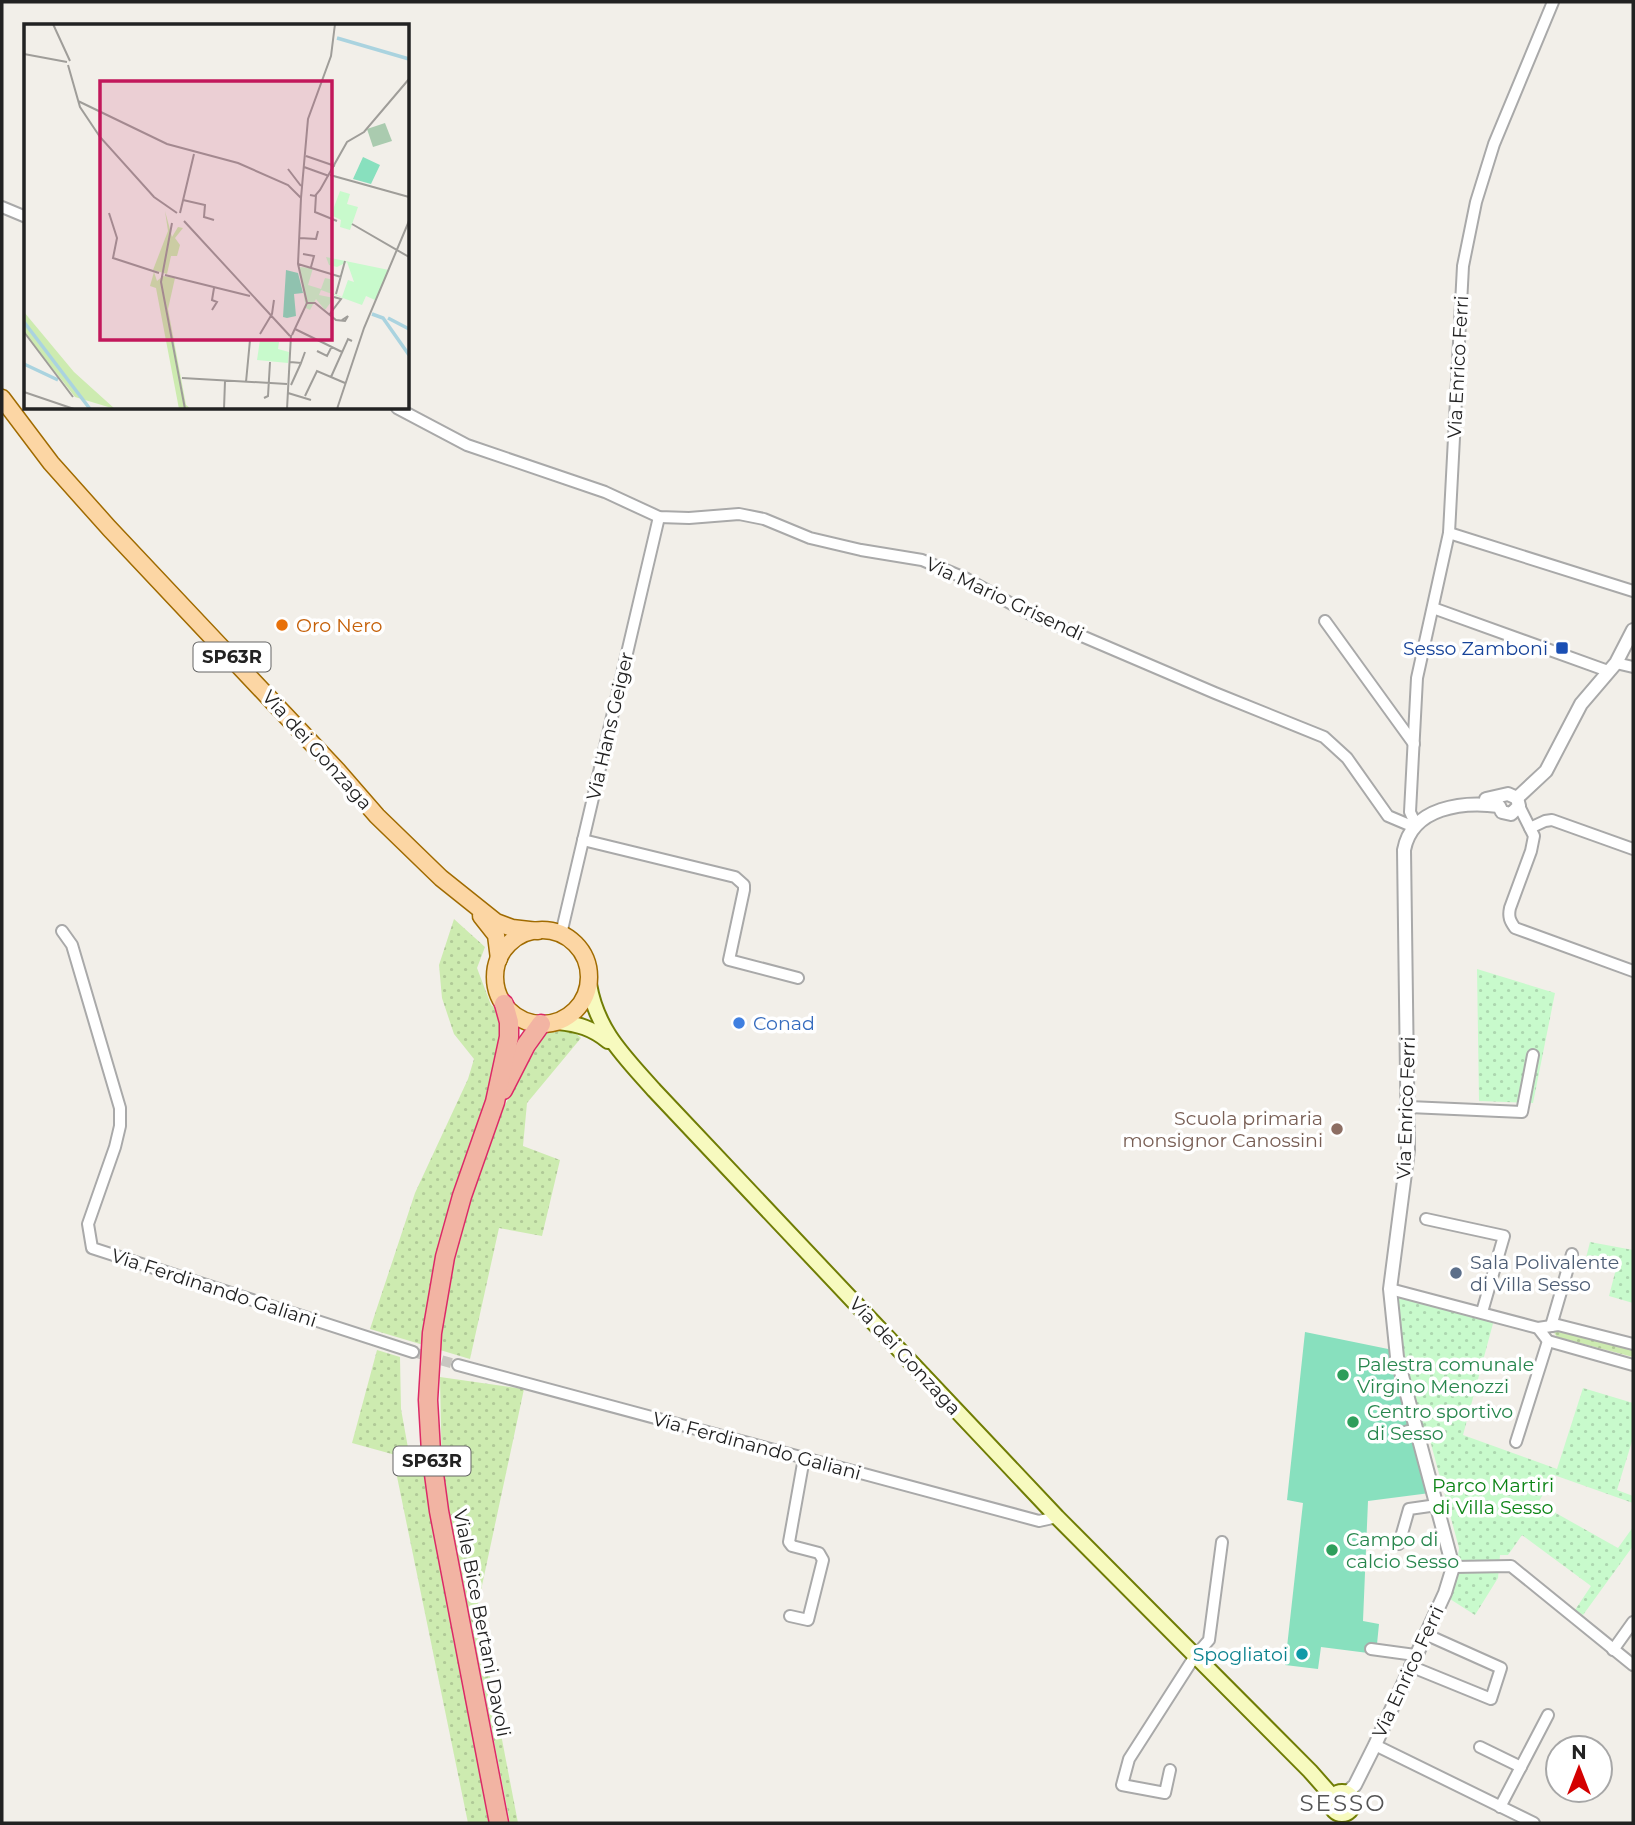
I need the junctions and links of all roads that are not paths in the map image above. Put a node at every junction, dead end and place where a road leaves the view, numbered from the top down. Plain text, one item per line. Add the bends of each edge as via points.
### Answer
1 (1553, 2) edge
2 (2, 207) edge
3 (24, 216) edge
4 (2, 398) edge
5 (401, 410) edge
6 (659, 517) junction
7 (1449, 533) junction
8 (1633, 591) edge
9 (1433, 608) junction
10 (1325, 621) dead end
11 (1633, 630) edge
12 (1612, 667) junction
13 (1633, 667) edge
14 (1414, 744) junction
15 (1510, 803) junction
16 (1415, 826) junction
17 (1529, 827) junction
18 (583, 840) junction
19 (1633, 849) edge
20 (473, 906) junction
21 (62, 931) dead end
22 (537, 931) junction
23 (561, 934) junction
24 (499, 959) junction
25 (1633, 971) edge
26 (798, 978) dead end
27 (589, 984) junction
28 (504, 1004) junction
29 (550, 1023) junction
30 (620, 1051) junction
31 (1533, 1055) dead end
32 (495, 1102) junction
33 (1409, 1107) junction
34 (1426, 1219) dead end
35 (1572, 1254) dead end
36 (1390, 1289) junction
37 (1482, 1312) junction
38 (1551, 1326) junction
39 (1538, 1328) junction
40 (1548, 1341) junction
41 (1633, 1343) edge
42 (413, 1352) tunnel mouth
43 (1633, 1365) edge
44 (458, 1366) tunnel mouth
45 (1416, 1429) junction
46 (1398, 1434) dead end
47 (1516, 1441) dead end
48 (804, 1458) junction
49 (1437, 1505) junction
50 (1057, 1517) junction
51 (1222, 1542) dead end
52 (1399, 1544) dead end
53 (1453, 1567) junction
54 (790, 1616) dead end
55 (1633, 1622) edge
56 (1425, 1634) junction
57 (1370, 1649) dead end
58 (1613, 1650) junction
59 (1195, 1656) junction
60 (1413, 1660) junction
61 (1633, 1665) edge
62 (1548, 1714) dead end
63 (1375, 1745) junction
64 (1480, 1747) dead end
65 (1521, 1767) junction
66 (1170, 1770) dead end
67 (1340, 1795) junction
68 (1500, 1807) junction
69 (1342, 1819) edge
70 (499, 1823) edge
71 (1534, 1823) edge

1 - 7 street, Via Enrico Ferri via 1475,202 1463,266
2 - 3 street
4 - 20 main road, Via dei Gonzaga / SP63R via 109,528 377,816
5 - 6 street, Via Mario Grisendi via 467,445 592,487
6 - 16 street, Via Mario Grisendi via 739,514 810,538 922,559 1048,621 1324,737 1347,758 1388,816
6 - 18 street, Via Hans Geiger
7 - 8 street
7 - 9 street, Via Enrico Ferri
9 - 12 street
9 - 14 street, Via Enrico Ferri via 1417,678
10 - 14 street
11 - 12 street
12 - 13 street
12 - 15 street via 1581,704 1546,771
14 - 16 street, Via Enrico Ferri via 1410,811
15 - 16 street via 1459,805 1437,811
15 - 17 street
16 - 33 street, Via Enrico Ferri via 1404,858
17 - 19 street via 1552,820
17 - 25 street via 1534,836 1531,852 1508,916 1515,928
18 - 23 street, Via Hans Geiger
18 - 26 street via 735,877 744,890 729,960
20 - 22 main road, SP63R via 496,922
20 - 24 main road, SP63R via 496,935
21 - 42 street, Via Ferdinando Galiani via 72,946 120,1108 115,1147 88,1224 92,1248
22 - 23 main road, SP63R
22 - 24 main road via 514,940
23 - 27 main road via 583,954
24 - 28 main road, SP63R via 495,982
27 - 29 main road, SP63R via 578,1007
27 - 30 main road, Via dei Gonzaga via 593,1008
28 - 29 main road via 520,1018
28 - 32 highway, SP63R via 509,1037
29 - 30 main road, Via dei Gonzaga via 580,1024
29 - 32 highway, SP63R via 526,1045
30 - 50 main road, Via dei Gonzaga
31 - 33 street via 1522,1112
32 - 70 highway, Viale Bice Bertani Davoli / SP63R via 445,1257 432,1333 428,1400 439,1511
33 - 36 street, Via Enrico Ferri via 1406,1174
34 - 37 street via 1504,1236
35 - 38 street
36 - 37 street
36 - 45 street, Via Enrico Ferri via 1397,1357
37 - 39 street
38 - 39 street
38 - 41 street
39 - 40 street
40 - 43 street
40 - 47 street
44 - 48 street, Via Ferdinando Galiani
45 - 46 street
45 - 49 street, Via Enrico Ferri
48 - 50 street, Via Ferdinando Galiani via 1039,1521
48 - 54 street via 789,1542 819,1553 823,1560 808,1620
49 - 52 street via 1409,1509
49 - 53 street, Via Enrico Ferri
50 - 59 main road, Via dei Gonzaga
51 - 59 street via 1209,1640
53 - 56 street, Via Enrico Ferri
53 - 58 street via 1511,1566
55 - 58 street
56 - 60 street, Via Enrico Ferri
56 - 60 street via 1501,1668 1491,1699
57 - 60 street
58 - 61 street
59 - 66 street via 1129,1759 1122,1785 1166,1793
59 - 67 main road, Via dei Gonzaga
60 - 63 street, Via Enrico Ferri
62 - 65 street
63 - 67 street, Via Enrico Ferri via 1354,1785
63 - 68 street
64 - 65 street
65 - 68 street
67 - 69 main road via 1353,1800
68 - 71 street

